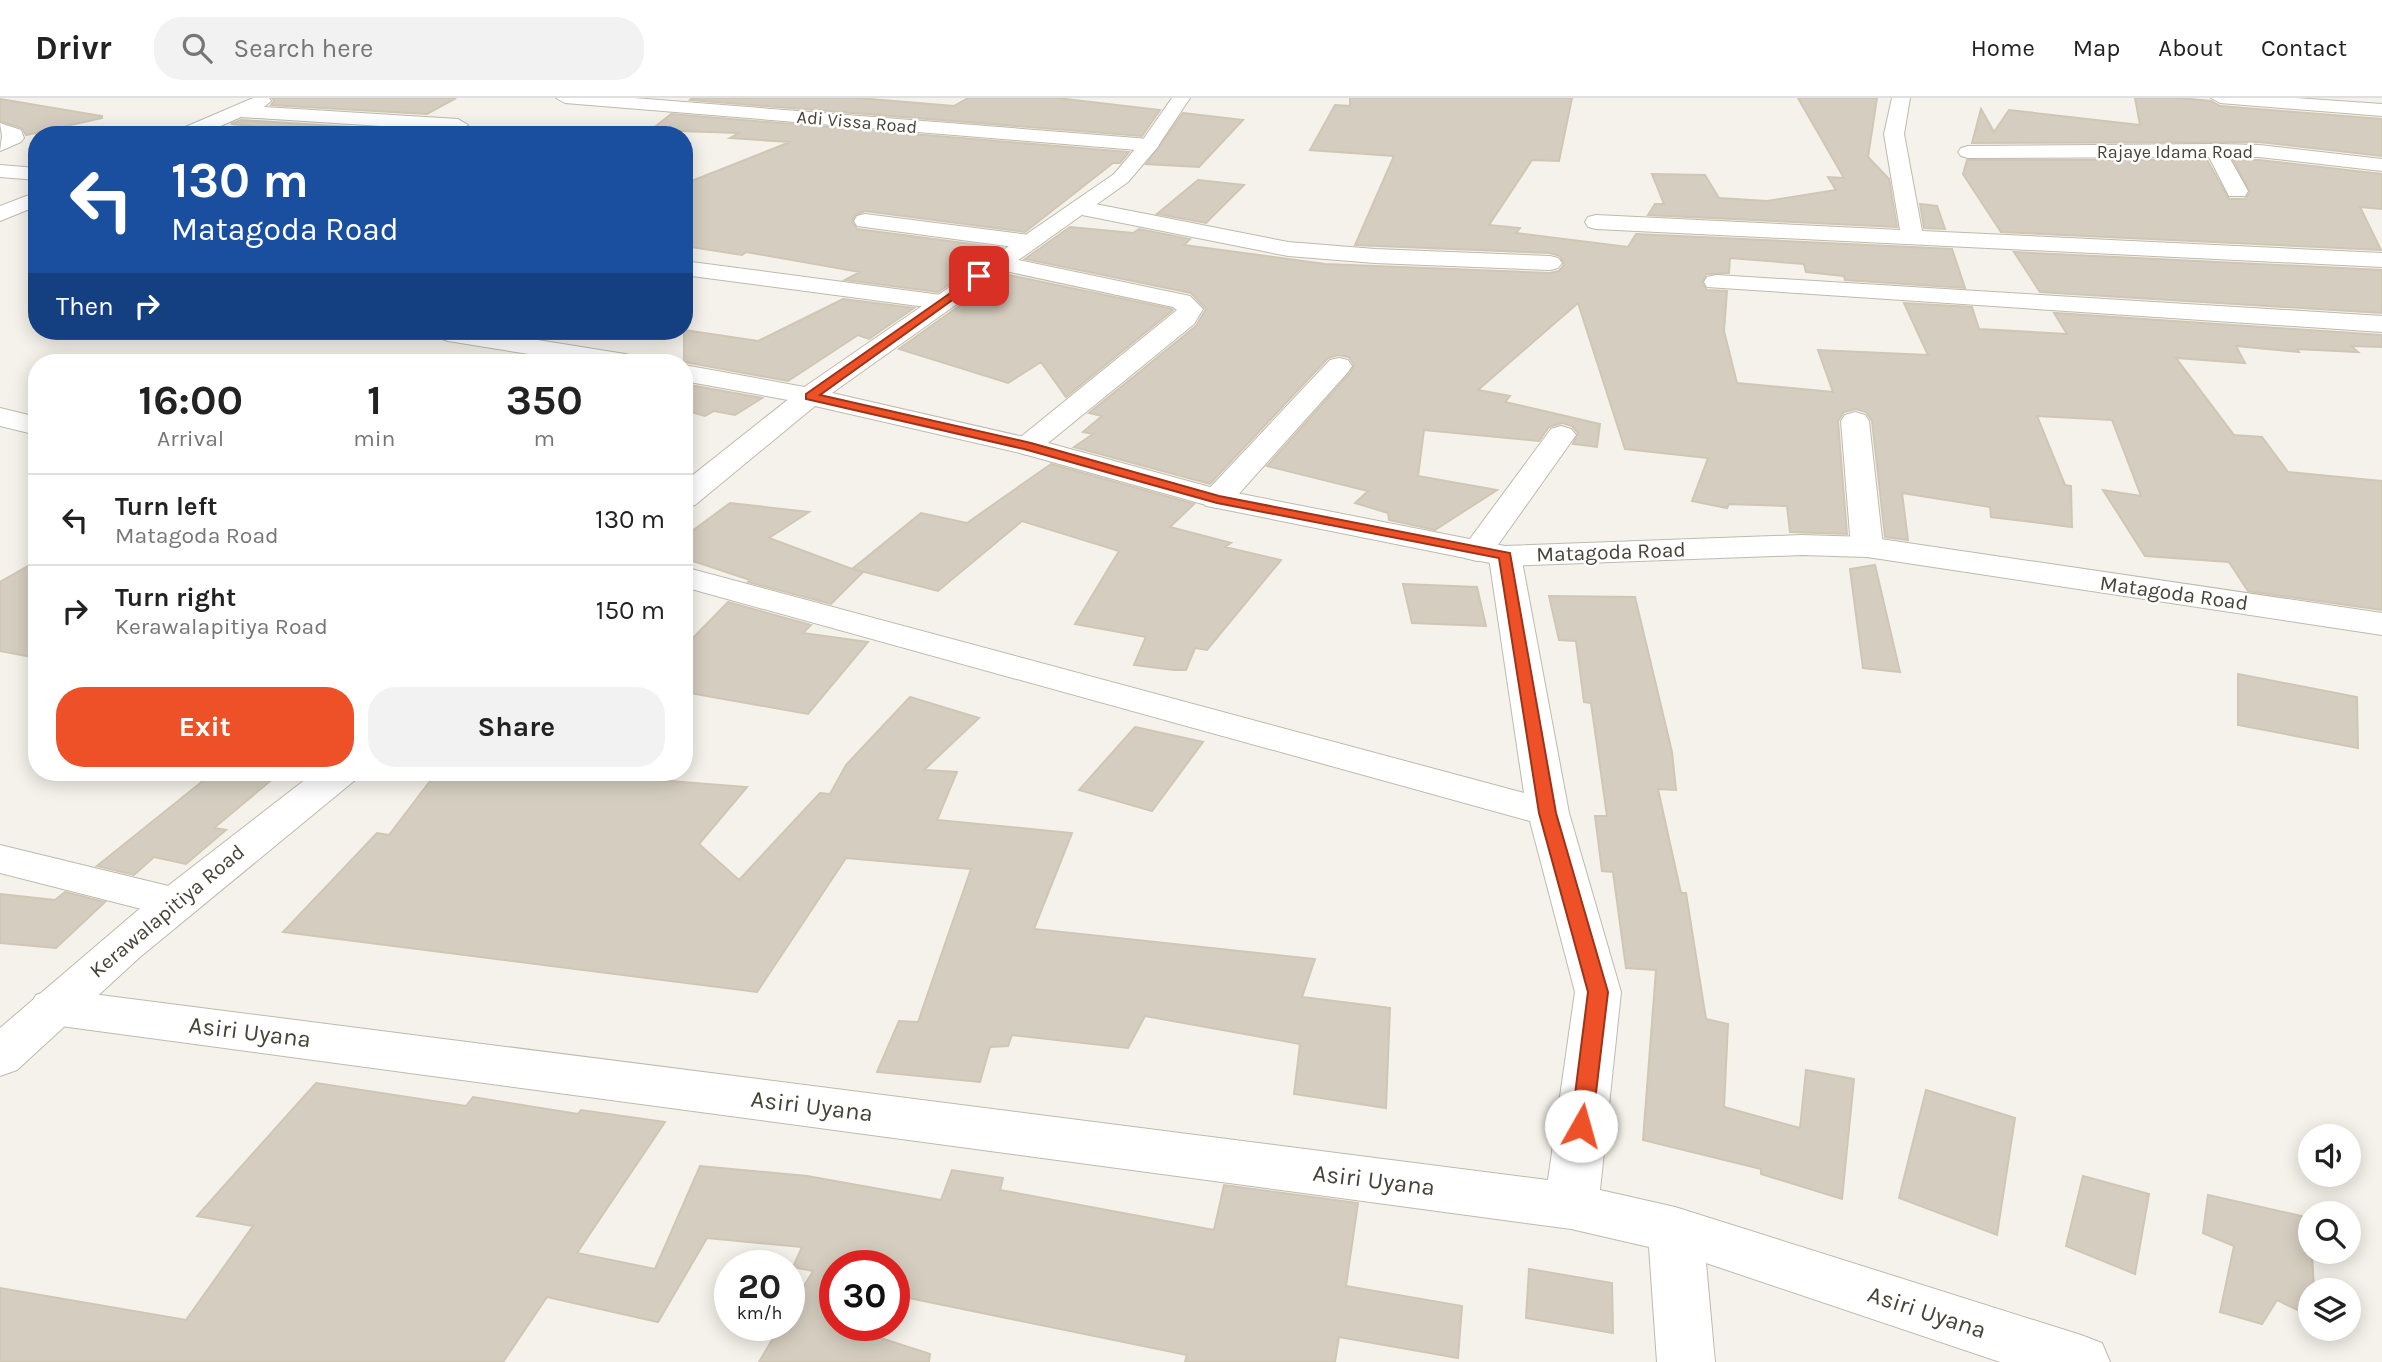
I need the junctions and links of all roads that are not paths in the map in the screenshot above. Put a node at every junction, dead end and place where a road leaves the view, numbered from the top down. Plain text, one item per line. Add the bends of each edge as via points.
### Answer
1 (268, 98) edge
2 (565, 98) edge
3 (1181, 98) edge
4 (1901, 98) edge
5 (2220, 98) edge
6 (625, 100) edge
7 (2382, 110) edge
8 (238, 111) junction
9 (458, 125) dead end
10 (204, 126) edge
11 (0, 129) edge
12 (0, 145) edge
13 (1149, 145) junction
14 (2215, 150) junction
15 (1968, 152) dead end
16 (2382, 164) edge
17 (0, 171) edge
18 (28, 173) edge
19 (2237, 191) dead end
20 (28, 202) edge
21 (1080, 208) junction
22 (0, 214) edge
23 (865, 221) dead end
24 (1596, 222) dead end
25 (1912, 237) junction
26 (1030, 242) junction
27 (2382, 260) edge
28 (999, 263) junction
29 (1550, 263) dead end
30 (693, 269) edge
31 (1716, 282) dead end
32 (941, 302) junction
33 (2382, 324) edge
34 (491, 340) edge
35 (576, 354) edge
36 (1339, 366) dead end
37 (693, 375) edge
38 (810, 396) junction
39 (0, 417) edge
40 (1855, 421) dead end
41 (28, 424) edge
42 (1561, 435) dead end
43 (1027, 446) junction
44 (693, 491) edge
45 (1217, 499) junction
46 (1867, 547) junction
47 (1491, 553) junction
48 (693, 579) edge
49 (2382, 624) edge
50 (328, 781) edge
51 (1548, 813) junction
52 (0, 859) edge
53 (173, 902) junction
54 (53, 1007) junction
55 (0, 1057) edge
56 (1571, 1206) junction
57 (1675, 1230) junction
58 (1686, 1362) edge
59 (2081, 1362) edge

1 - 8 street
2 - 6 street, Adi Vissa Road
3 - 13 street
4 - 25 street via 1895,134
5 - 7 street
6 - 13 street, Adi Vissa Road
8 - 9 street
8 - 10 street
11 - 12 street via 14,138
13 - 21 street via 1121,178
14 - 15 street, Rajaye Idama Road
14 - 16 street, Rajaye Idama Road
14 - 19 street
17 - 18 street
20 - 22 street
21 - 26 street
21 - 29 street via 1288,249
23 - 26 street
24 - 25 street
25 - 27 street
26 - 28 street
28 - 32 street
28 - 43 street via 1181,301 1190,309 1185,319
30 - 32 street
31 - 33 street
32 - 38 street
34 - 35 street
36 - 45 street
37 - 38 street, Matagoda Road
38 - 43 street, Matagoda Road
38 - 44 street
39 - 41 street
40 - 46 street
42 - 47 street
43 - 45 street, Matagoda Road
45 - 47 street, Matagoda Road
46 - 47 street, Matagoda Road
46 - 49 street, Matagoda Road
47 - 51 street
48 - 51 street
50 - 53 street, Kerawalapitiya Road
51 - 56 street via 1598,992
52 - 53 street
53 - 54 street, Kerawalapitiya Road
54 - 55 street, Kerawalapitiya Road
54 - 56 street, Asiri Uyana
56 - 57 street, Asiri Uyana
57 - 58 street
57 - 59 street, Asiri Uyana

